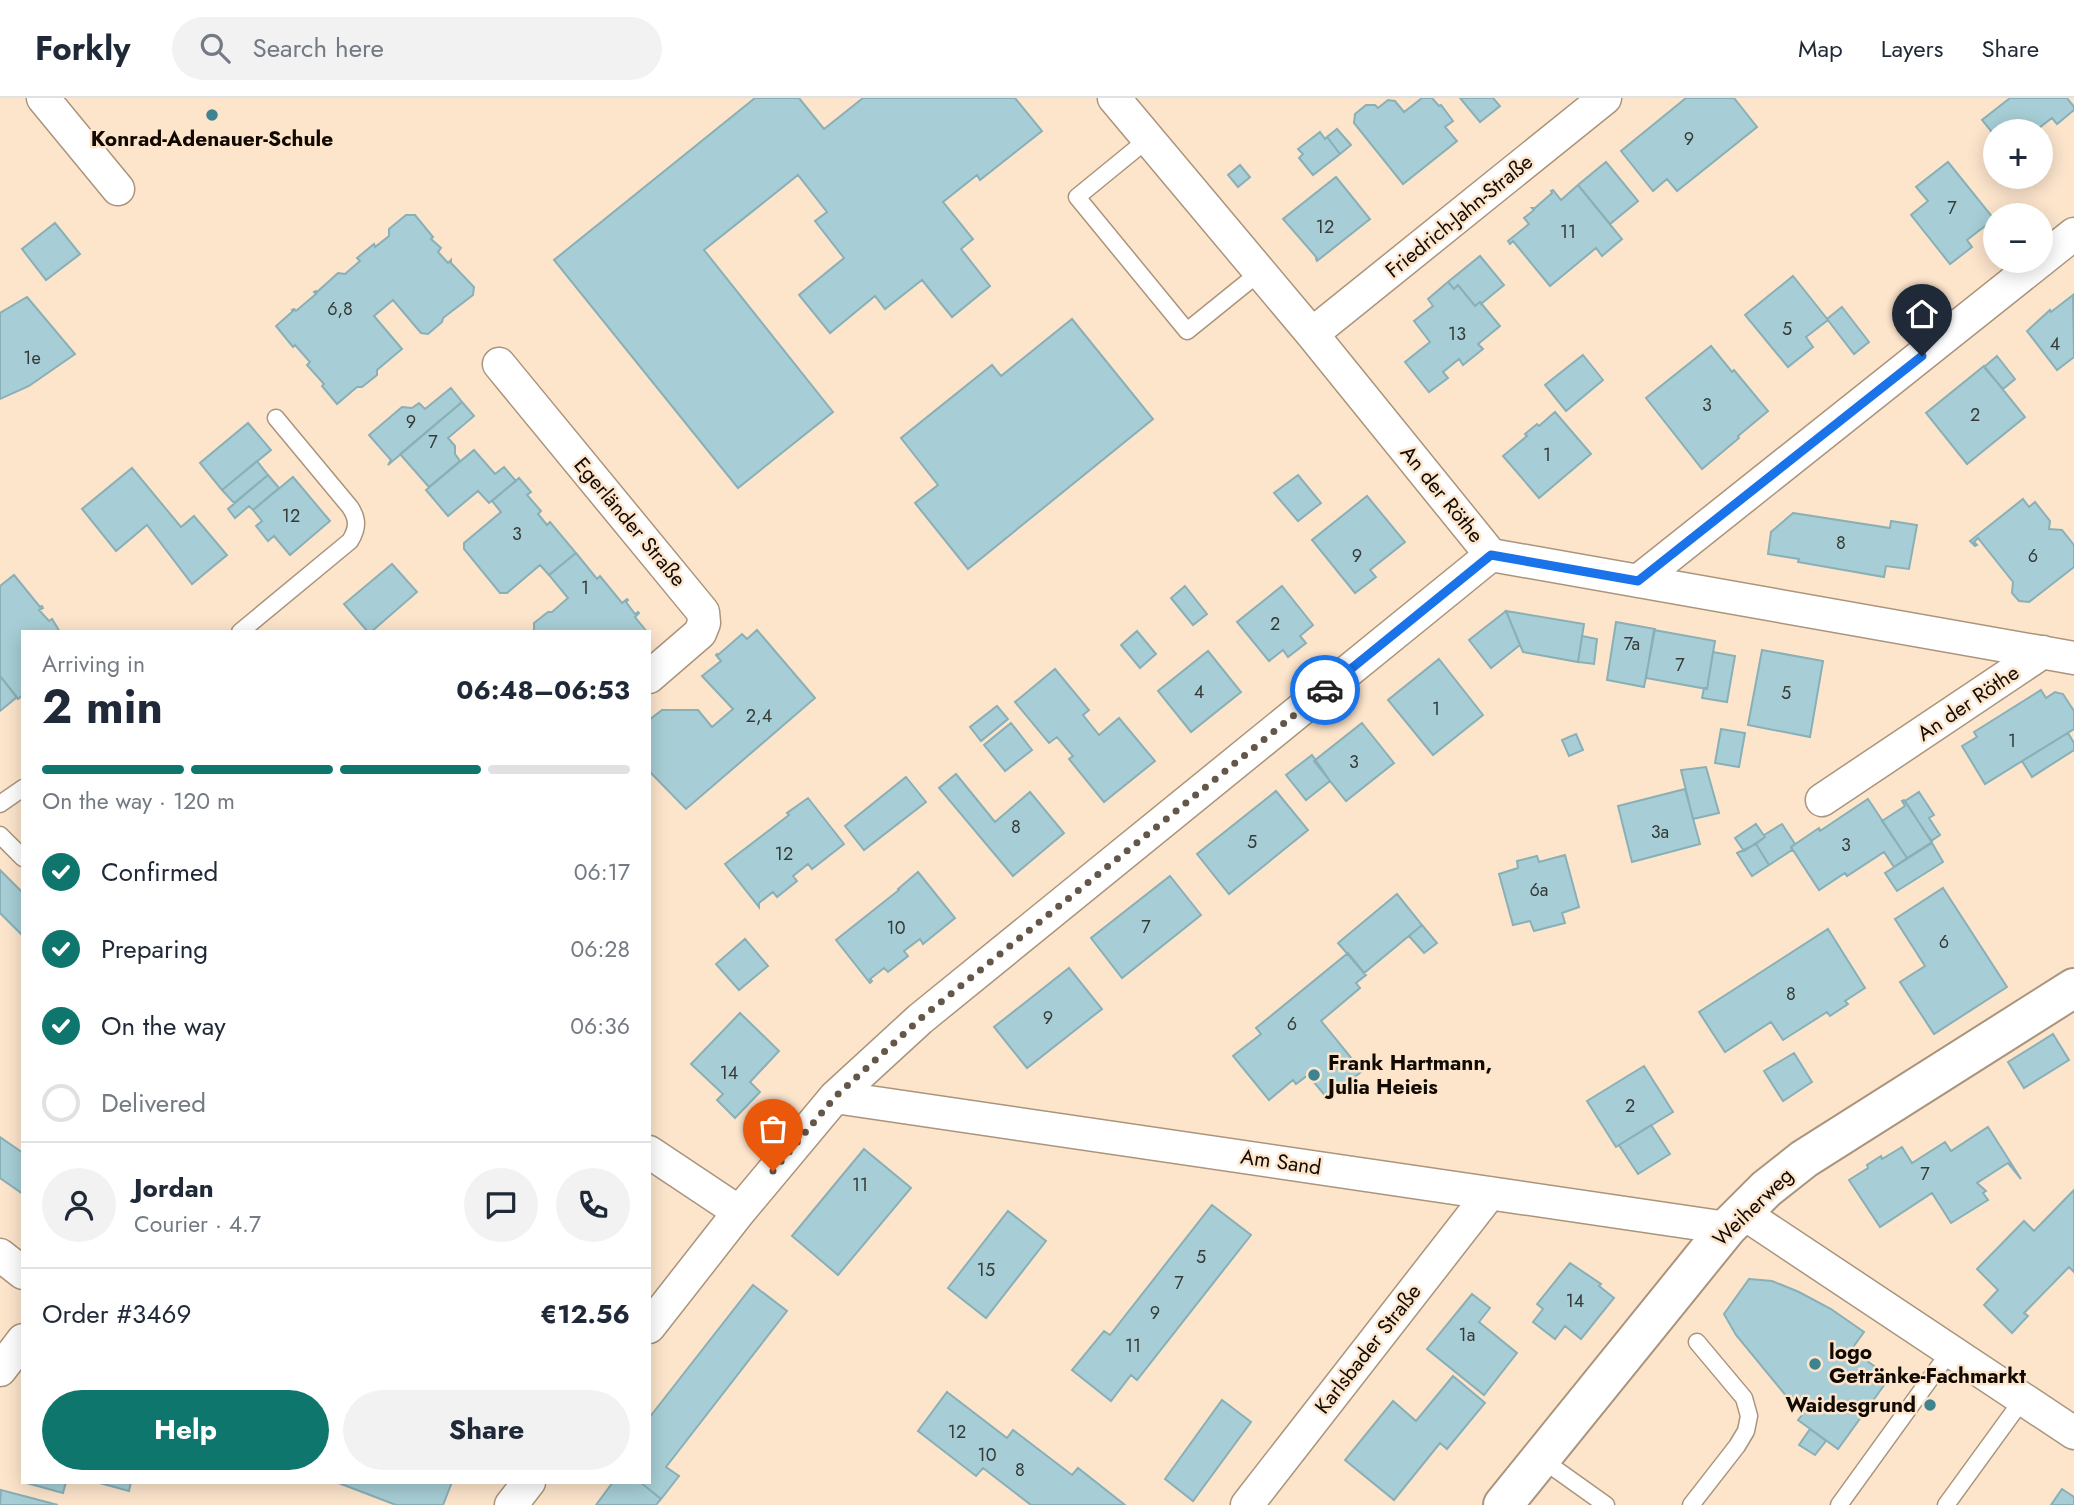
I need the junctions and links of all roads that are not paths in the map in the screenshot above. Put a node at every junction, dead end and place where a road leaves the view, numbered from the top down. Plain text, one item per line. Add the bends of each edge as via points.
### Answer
1 (43, 98) edge
2 (1114, 98) edge
3 (1605, 98) edge
4 (1148, 139) junction
5 (118, 190) dead end
6 (2074, 234) edge
7 (1260, 272) junction
8 (1312, 334) junction
9 (499, 364) dead end
10 (276, 418) dead end
11 (1491, 555) junction
12 (1638, 581) junction
13 (242, 630) edge
14 (2059, 655) edge
15 (651, 675) edge
16 (21, 789) edge
17 (1822, 800) dead end
18 (0, 804) edge
19 (0, 835) edge
20 (21, 856) edge
21 (2074, 988) edge
22 (835, 1097) junction
23 (651, 1153) edge
24 (1490, 1193) junction
25 (739, 1212) junction
26 (1735, 1220) junction
27 (0, 1255) edge
28 (21, 1271) edge
29 (651, 1324) edge
30 (21, 1342) edge
31 (1697, 1342) dead end
32 (1951, 1350) junction
33 (0, 1370) edge
34 (2023, 1399) junction
35 (2074, 1433) edge
36 (1540, 1458) junction
37 (527, 1484) edge
38 (511, 1505) edge
39 (1247, 1505) edge
40 (1503, 1505) edge
41 (1606, 1505) edge
42 (1691, 1505) edge
43 (1839, 1505) edge
44 (1946, 1505) edge

1 - 5 street
2 - 4 street, An der Röthe
3 - 8 street, Friedrich-Jahn-Straße
4 - 7 street, An der Röthe
4 - 7 lane via 1077,197 1187,331
6 - 12 street
7 - 8 street, An der Röthe
8 - 11 street, An der Röthe
9 - 15 street, Egerländer Straße via 703,612 700,633
10 - 13 lane via 350,507 357,523 350,541
11 - 12 street, An der Röthe
11 - 22 street via 920,1019
12 - 14 street, An der Röthe
14 - 17 street, An der Röthe
16 - 18 lane
19 - 20 lane
21 - 26 main road, Weiherweg via 1804,1159
22 - 24 street, Am Sand
22 - 25 street
23 - 25 street
24 - 26 street, Am Sand
24 - 39 street, Karlsbader Straße
25 - 29 street
26 - 32 street
26 - 36 main road, Weiherweg
27 - 28 street
30 - 33 street
31 - 42 lane via 1744,1398 1749,1416 1737,1446
32 - 34 street
32 - 43 lane
34 - 35 street
34 - 44 lane
36 - 40 main road, Weiherweg
36 - 41 lane
37 - 38 street

